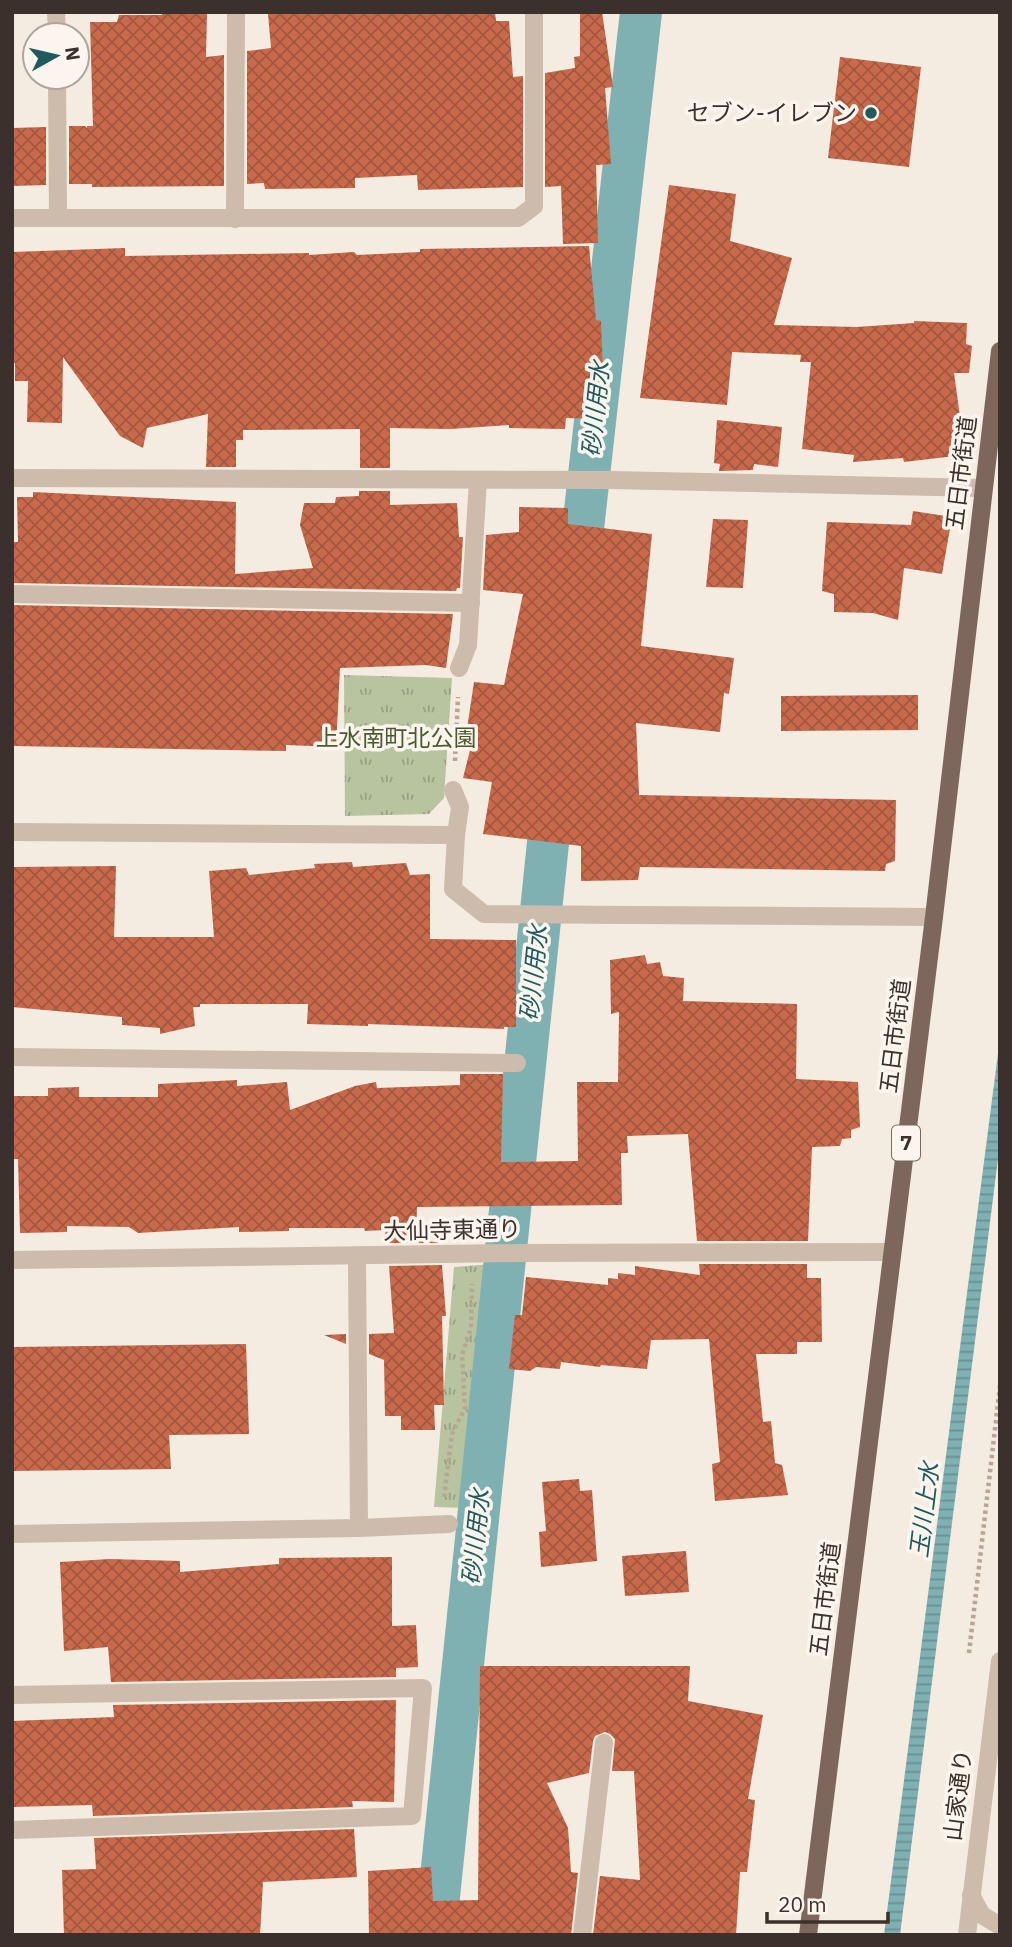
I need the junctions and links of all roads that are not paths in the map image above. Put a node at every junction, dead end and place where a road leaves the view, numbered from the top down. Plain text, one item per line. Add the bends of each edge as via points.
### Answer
1 (236, 12) edge
2 (534, 12) edge
3 (57, 91) edge
4 (12, 218) edge
5 (58, 218) junction
6 (234, 219) junction
7 (1000, 351) edge
8 (12, 478) edge
9 (478, 480) junction
10 (984, 488) junction
11 (12, 594) edge
12 (471, 603) junction
13 (459, 668) road end
14 (453, 790) road end
15 (12, 832) edge
16 (456, 835) junction
17 (934, 917) junction
18 (12, 1057) edge
19 (517, 1063) dead end
20 (892, 1252) junction
21 (357, 1256) junction
22 (12, 1260) edge
23 (445, 1524) road end
24 (359, 1528) junction
25 (12, 1534) edge
26 (1000, 1661) edge
27 (12, 1695) edge
28 (604, 1743) dead end
29 (12, 1830) edge
30 (971, 1895) junction
31 (1000, 1926) edge
32 (582, 1935) edge
33 (808, 1935) edge
34 (967, 1935) edge

1 - 6 street
2 - 6 street via 534,206 518,218
3 - 5 street
4 - 5 street
5 - 6 street
7 - 10 main road, 五日市街道 / 7
8 - 9 street
9 - 10 street
9 - 12 street
10 - 17 main road, 五日市街道 / 7
11 - 12 street
12 - 13 street via 468,645
14 - 16 street via 460,807
15 - 16 street
16 - 17 street via 453,889 484,914
17 - 20 main road, 五日市街道 / 7
18 - 19 street
20 - 21 street, 大仙寺東通り
20 - 33 main road, 五日市街道 / 7
21 - 22 street, 大仙寺東通り
21 - 24 street
23 - 24 street
24 - 25 street
26 - 30 street, 山家通り
27 - 29 street via 423,1688 412,1816
28 - 32 street
30 - 31 street via 982,1915
30 - 34 street, 山家通り

